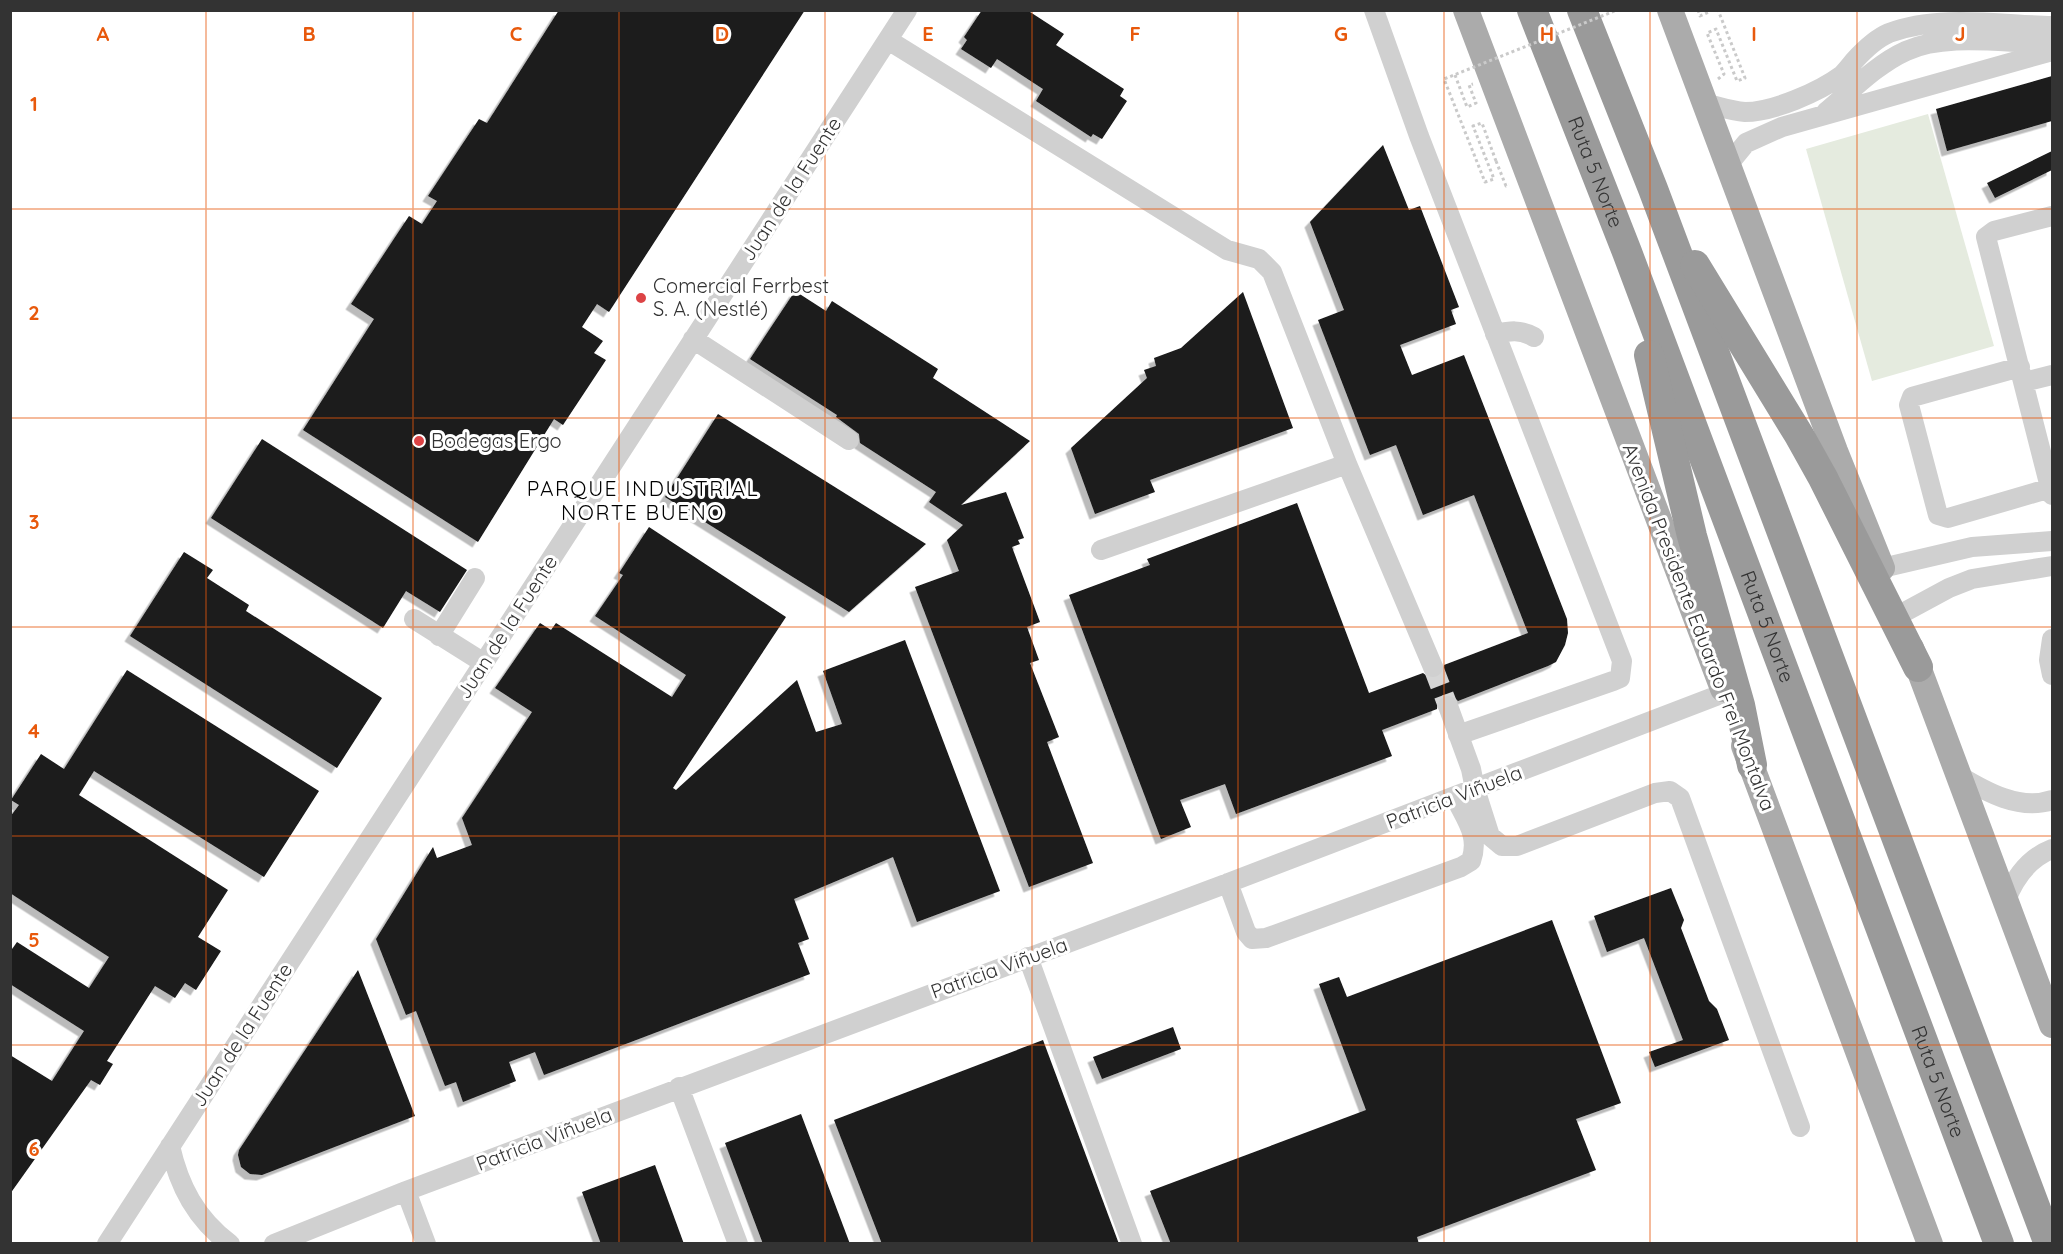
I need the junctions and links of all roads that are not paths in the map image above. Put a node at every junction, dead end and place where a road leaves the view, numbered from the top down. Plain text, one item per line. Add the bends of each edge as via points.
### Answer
1 (907, 10) edge
2 (1374, 10) edge
3 (1466, 10) edge
4 (1532, 10) edge
5 (1582, 10) edge
6 (1670, 10) edge
7 (2052, 26) edge
8 (888, 40) junction
9 (2052, 43) edge
10 (2052, 51) edge
11 (1704, 103) junction
12 (1822, 116) junction
13 (1728, 165) junction
14 (1653, 189) junction
15 (2052, 216) edge
16 (1627, 252) junction
17 (1495, 334) junction
18 (1534, 337) dead end
19 (693, 339) junction
20 (2022, 375) junction
21 (2052, 375) edge
22 (849, 440) dead end
23 (1347, 464) junction
24 (2052, 491) edge
25 (2052, 541) edge
26 (1101, 550) dead end
27 (2052, 554) edge
28 (2052, 566) edge
29 (1882, 568) junction
30 (2017, 571) junction
31 (475, 578) dead end
32 (1899, 615) junction
33 (414, 620) dead end
34 (439, 636) junction
35 (2052, 639) edge
36 (484, 663) junction
37 (1433, 667) tunnel mouth
38 (1918, 667) junction
39 (2052, 675) edge
40 (1724, 693) junction
41 (1448, 706) tunnel mouth
42 (1458, 735) junction
43 (1752, 765) junction
44 (1958, 774) junction
45 (1475, 789) junction
46 (1455, 797) junction
47 (2052, 800) edge
48 (2052, 849) edge
49 (1228, 883) junction
50 (2006, 900) junction
51 (1028, 957) junction
52 (2052, 1025) edge
53 (679, 1087) junction
54 (1800, 1127) dead end
55 (170, 1146) junction
56 (406, 1191) junction
57 (107, 1244) edge
58 (230, 1244) edge
59 (274, 1244) edge
60 (426, 1244) edge
61 (738, 1244) edge
62 (1132, 1244) edge
63 (1930, 1244) edge
64 (1999, 1244) edge
65 (2049, 1244) edge

1 - 8 street, Juan de la Fuente
2 - 17 street
3 - 40 main road, Avenida Presidente Eduardo Frei Montalva
4 - 16 highway, Ruta 5 Norte
5 - 14 highway
6 - 11 main road
7 - 11 street via 1977,22 1912,28 1873,42 1843,74 1778,106 1744,112
8 - 19 street, Juan de la Fuente
8 - 23 street via 1227,250 1259,259 1272,272
9 - 12 street via 1961,40 1907,51 1882,66
10 - 12 street
11 - 13 main road
12 - 13 street via 1782,127 1746,143
13 - 29 main road
14 - 38 highway via 1818,469
14 - 65 highway
15 - 20 street via 1994,231 1986,237
16 - 43 highway via 1660,406 1740,705
16 - 64 highway, Ruta 5 Norte
17 - 18 street via 1512,330
17 - 42 street via 1614,639 1622,670 1620,678
19 - 22 street
19 - 36 street, Juan de la Fuente
20 - 21 street
20 - 24 street
20 - 24 street via 1912,397 1909,405 1938,515 1948,518
23 - 26 street
23 - 37 street
25 - 29 street via 1972,547
27 - 30 street
28 - 30 street
29 - 32 main road
30 - 32 street via 1964,582
31 - 34 street
32 - 38 main road
33 - 34 street
34 - 36 street
35 - 39 street
36 - 55 street, Juan de la Fuente
38 - 44 main road
40 - 43 main road, Avenida Presidente Eduardo Frei Montalva
40 - 45 street, Patricia Viñuela
41 - 42 street
42 - 45 street
43 - 63 main road, Avenida Presidente Eduardo Frei Montalva
44 - 47 street via 2011,800 2031,804
44 - 50 main road
45 - 46 street, Patricia Viñuela
45 - 54 street via 1490,836 1502,846 1518,846 1654,793 1670,791 1680,798
46 - 49 street, Patricia Viñuela
46 - 49 street via 1475,839 1471,861 1461,867 1258,940 1246,932
48 - 50 street via 2025,868
49 - 51 street, Patricia Viñuela
50 - 52 main road
51 - 53 street, Patricia Viñuela
51 - 62 street
53 - 56 street, Patricia Viñuela
53 - 61 street
55 - 57 street, Juan de la Fuente
55 - 58 street via 190,1201 208,1225
56 - 59 street, Patricia Viñuela
56 - 60 street

